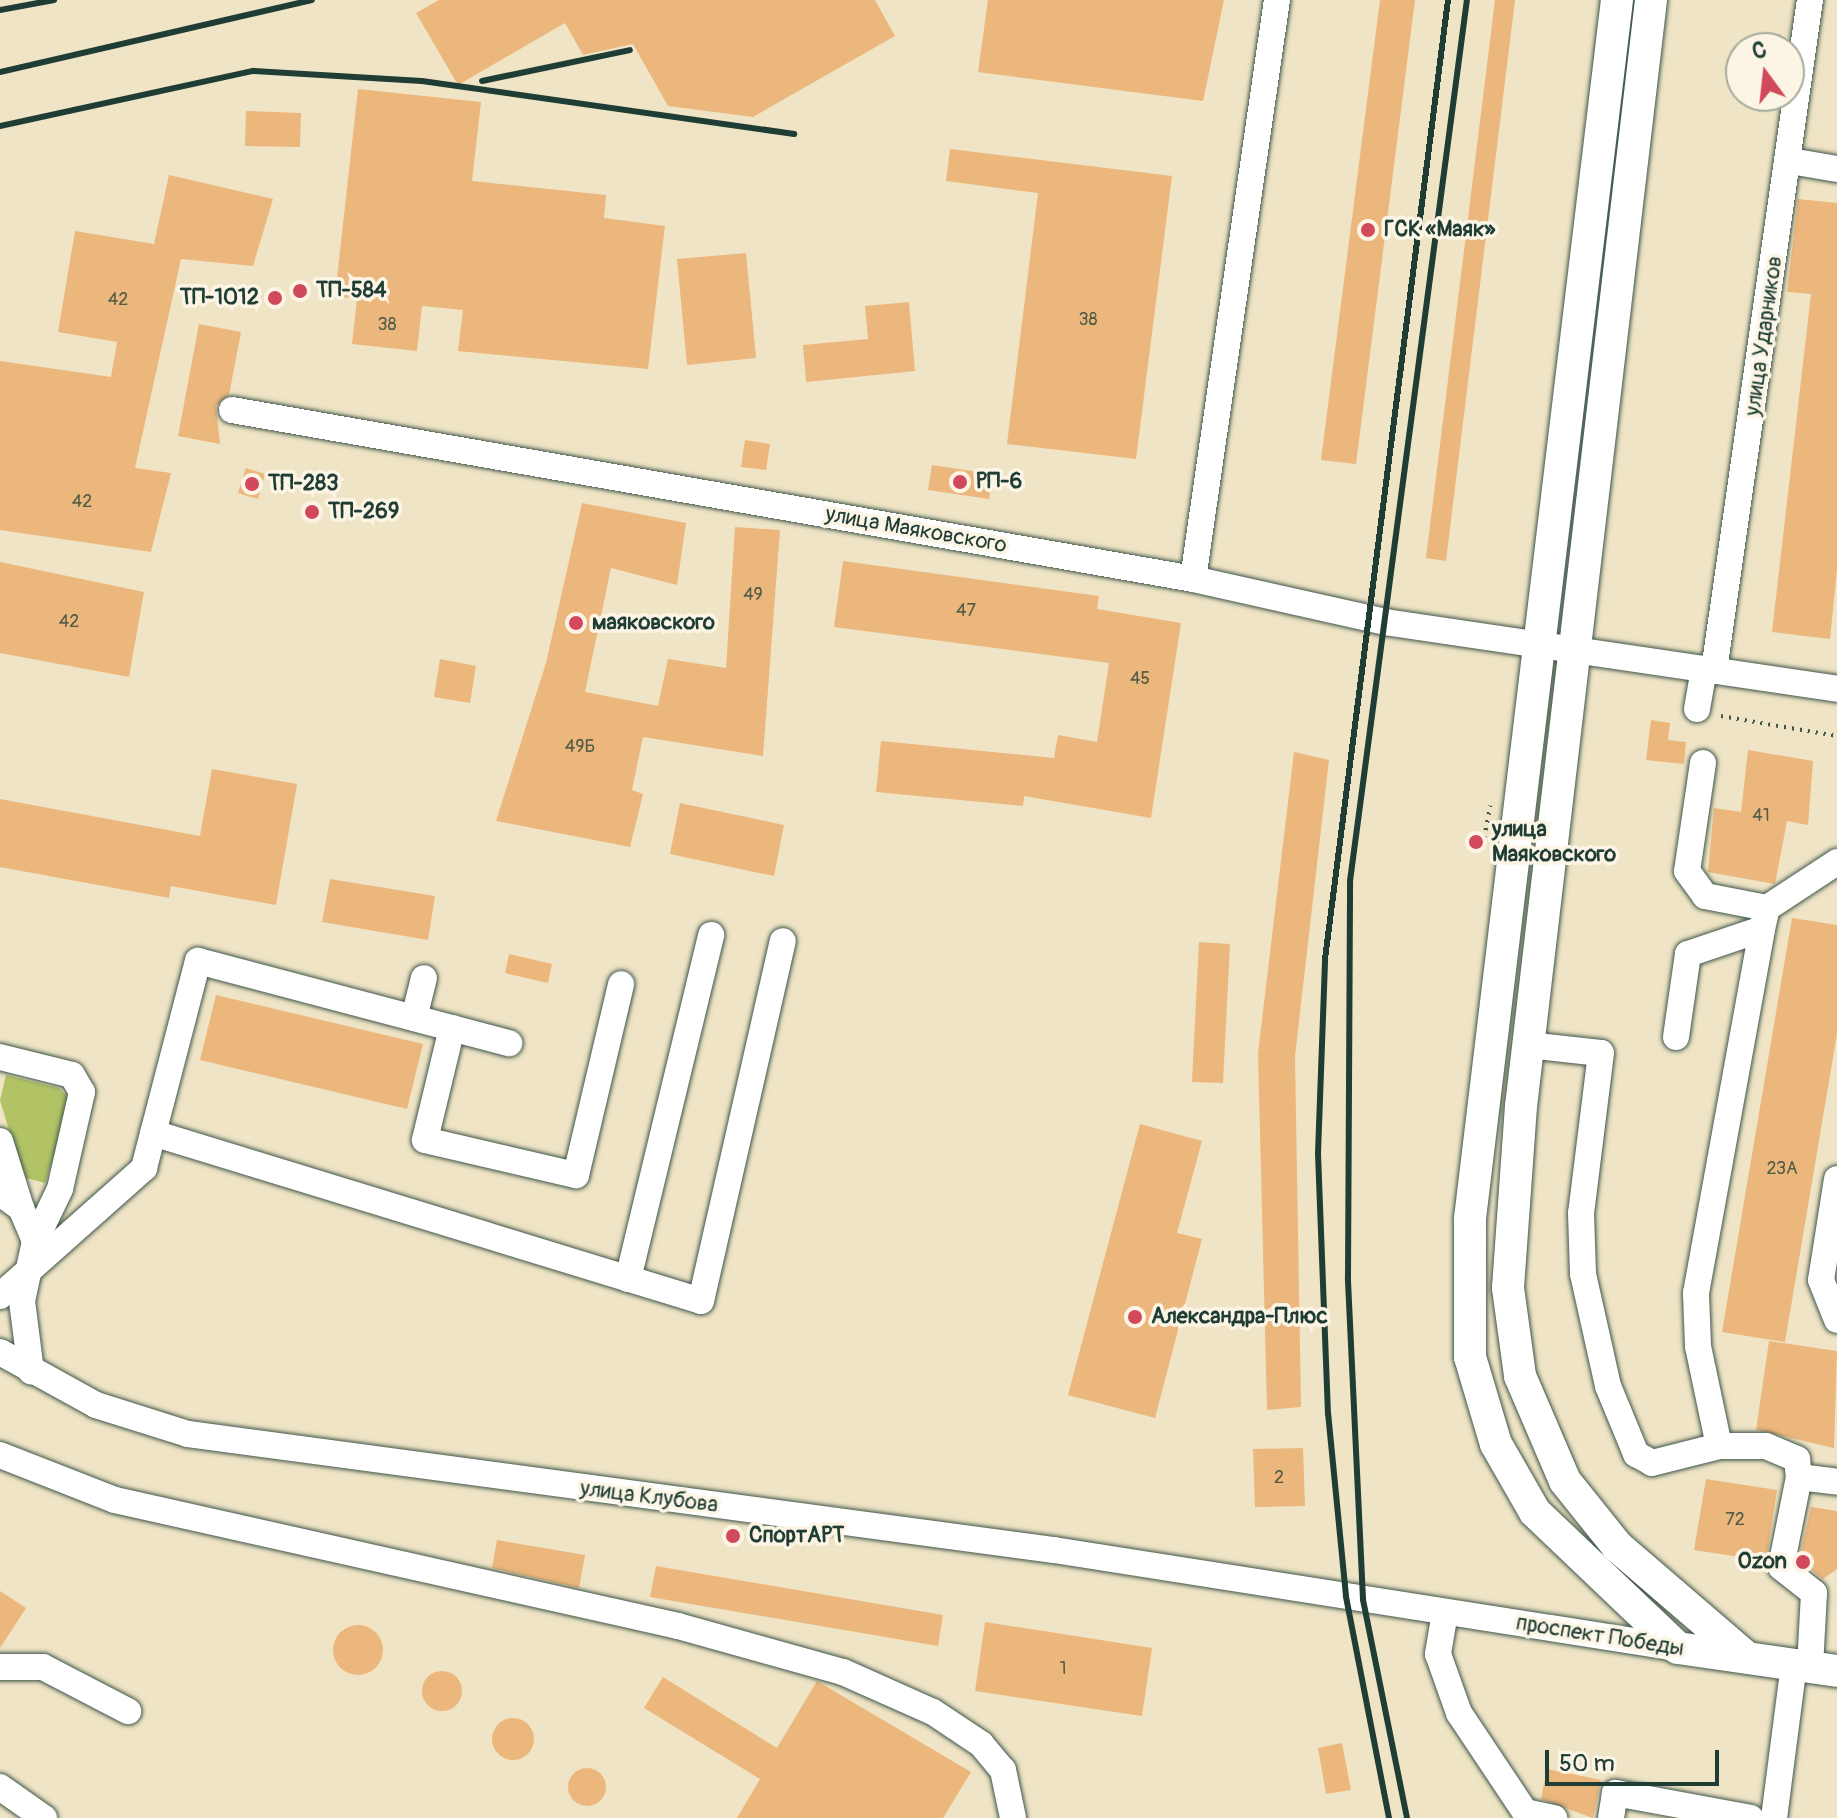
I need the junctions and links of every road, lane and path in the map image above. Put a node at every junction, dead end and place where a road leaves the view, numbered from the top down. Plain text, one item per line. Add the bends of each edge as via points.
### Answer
1 (1277, 0) edge
2 (1617, 0) edge
3 (1651, 0) edge
4 (1810, 0) edge
5 (1790, 161) junction
6 (1837, 169) edge
7 (232, 410) dead end
8 (1193, 579) junction
9 (1543, 647) junction
10 (1578, 652) junction
11 (1709, 670) junction
12 (1837, 689) edge
13 (1709, 712) joint
14 (1837, 736) edge
15 (1703, 763) dead end
16 (1837, 862) edge
17 (1764, 918) junction
18 (711, 935) dead end
19 (783, 941) dead end
20 (424, 978) dead end
21 (621, 984) dead end
22 (414, 1018) junction
23 (452, 1028) junction
24 (1676, 1037) dead end
25 (509, 1043) dead end
26 (1528, 1045) junction
27 (0, 1057) edge
28 (153, 1133) junction
29 (0, 1141) edge
30 (1837, 1179) edge
31 (10, 1201) edge
32 (35, 1241) junction
33 (23, 1275) junction
34 (628, 1279) junction
35 (0, 1296) edge
36 (1837, 1320) edge
37 (0, 1352) edge
38 (31, 1371) junction
39 (1719, 1446) junction
40 (0, 1455) edge
41 (1799, 1477) junction
42 (1837, 1482) edge
43 (1363, 1599) joint
44 (1445, 1612) junction
45 (1678, 1648) junction
46 (1746, 1658) junction
47 (0, 1667) edge
48 (1814, 1667) edge
49 (128, 1711) dead end
50 (0, 1787) edge
51 (44, 1818) edge
52 (1013, 1818) edge
53 (1554, 1818) edge
54 (1611, 1818) edge
55 (1751, 1818) edge
56 (1774, 1818) edge

1 - 8 street
2 - 9 main road
3 - 10 main road
4 - 5 street, улица Ударников
5 - 6 street
5 - 11 street, улица Ударников
7 - 8 street, улица Маяковского
8 - 9 street, улица Маяковского
9 - 10 street, улица Маяковского
9 - 45 main road via 1470,1219 1470,1357 1496,1444 1535,1512
10 - 11 street, улица Маяковского
10 - 26 main road
11 - 12 street, улица Маяковского
11 - 13 street, улица Ударников
13 - 14 path
15 - 17 street via 1687,871 1705,896
16 - 17 street
17 - 24 street via 1688,954
17 - 39 street via 1696,1293 1698,1346
18 - 34 street
19 - 34 street via 701,1301
20 - 22 street
21 - 23 street via 576,1175 425,1140
22 - 23 street
22 - 28 street via 198,961
23 - 25 street
26 - 39 street via 1601,1053 1581,1213 1583,1274 1608,1386 1632,1446 1652,1463
26 - 46 main road via 1508,1288 1512,1339 1534,1418 1593,1519 1674,1600
27 - 32 street via 72,1075 82,1092 60,1189
28 - 33 street via 144,1168
28 - 34 street
29 - 31 street
30 - 36 street via 1821,1280
31 - 32 street
32 - 33 street
33 - 35 street
33 - 38 street
37 - 38 street, улица Клубова
38 - 43 street, улица Клубова via 127,1417 237,1443 1054,1550
39 - 41 street via 1782,1450 1797,1459
40 - 52 street via 115,1500 678,1626 843,1672 933,1712 981,1744 1003,1770
41 - 42 street
41 - 48 street via 1781,1567 1814,1593
43 - 44 street, проспект Победы
44 - 45 street, проспект Победы
44 - 53 street via 1438,1654 1459,1713 1525,1812
45 - 46 main road, проспект Победы
46 - 48 main road, проспект Победы
47 - 49 street via 43,1667
48 - 56 street
50 - 51 street
54 - 55 street via 1615,1793

